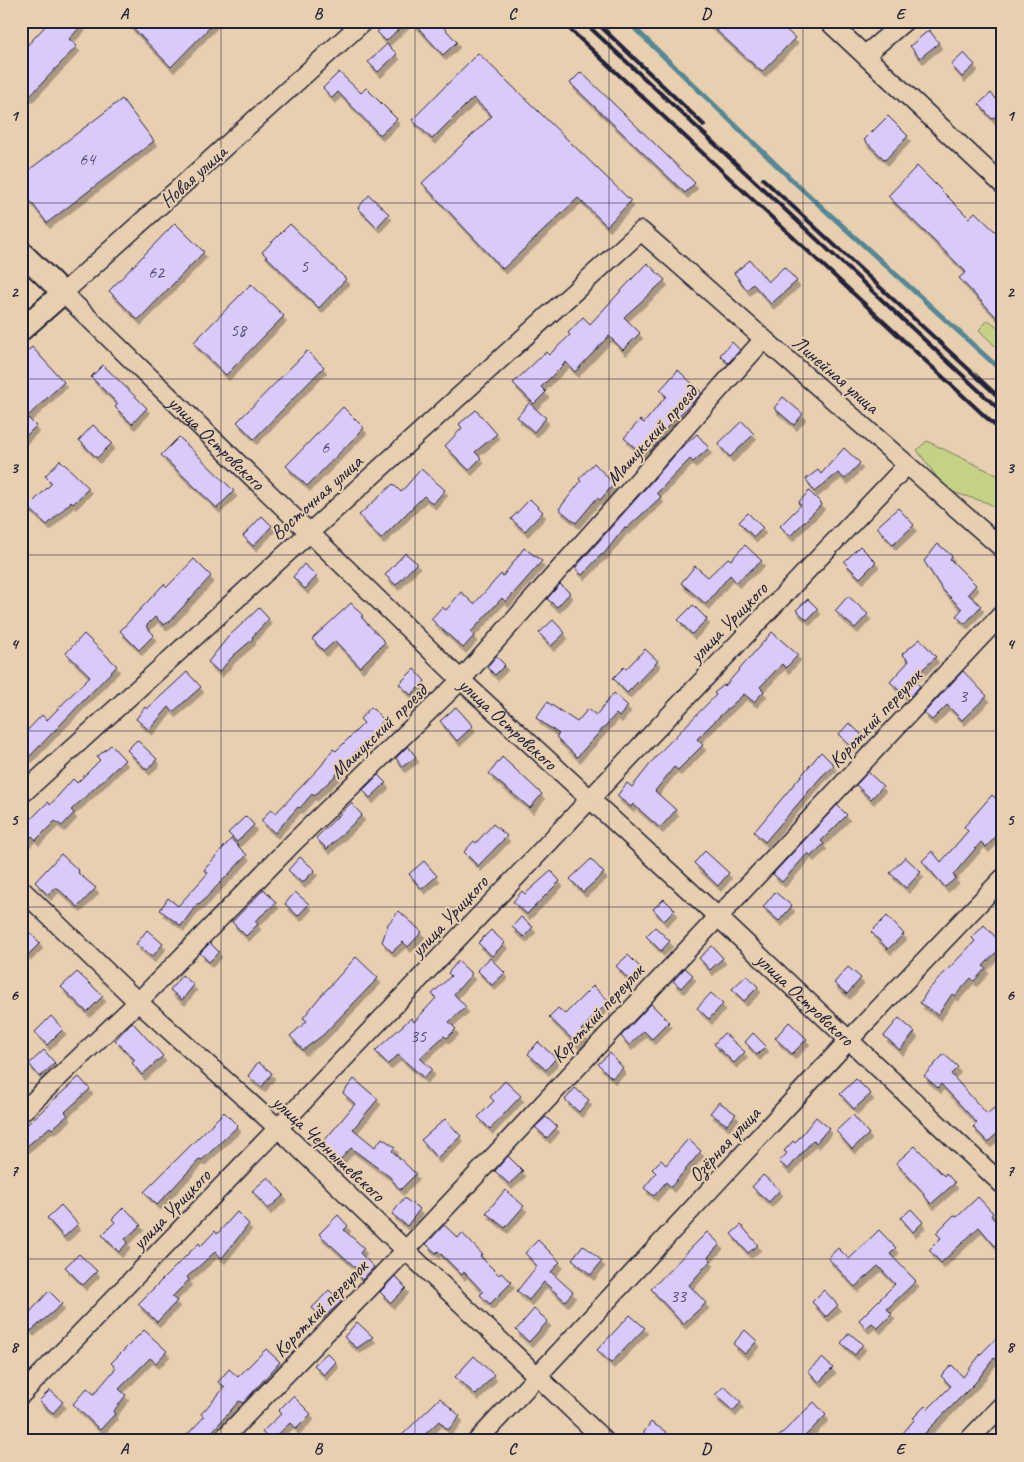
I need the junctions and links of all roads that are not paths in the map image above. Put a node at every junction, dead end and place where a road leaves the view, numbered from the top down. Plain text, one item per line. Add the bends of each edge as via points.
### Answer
1 (364, 21) edge
2 (828, 21) edge
3 (905, 21) edge
4 (864, 55) junction
5 (1003, 185) edge
6 (641, 231) joint
7 (21, 252) edge
8 (63, 293) junction
9 (21, 330) edge
10 (764, 339) junction
11 (907, 464) junction
12 (309, 532) junction
13 (1003, 549) edge
14 (1003, 613) edge
15 (461, 680) junction
16 (21, 795) edge
17 (589, 798) junction
18 (1003, 878) edge
19 (21, 889) edge
20 (717, 916) junction
21 (138, 1002) junction
22 (849, 1040) junction
23 (21, 1113) edge
24 (278, 1128) junction
25 (1003, 1185) edge
26 (406, 1250) junction
27 (537, 1377) junction
28 (21, 1395) edge
29 (1003, 1404) edge
30 (221, 1441) edge
31 (477, 1441) edge
32 (605, 1441) edge
33 (968, 1441) edge

1 - 8 street, Новая улица
2 - 4 street
3 - 4 street
4 - 5 street
6 - 10 street, Линейная улица
6 - 12 street, Восточная улица
7 - 8 street, улица Островского
8 - 9 street, Новая улица
8 - 12 street, улица Островского
10 - 11 street, Линейная улица
10 - 15 street, Машукский проезд
11 - 13 street, Линейная улица
11 - 17 street, улица Урицкого
12 - 15 street, улица Островского
12 - 16 street, Восточная улица
14 - 20 street, Короткий переулок
15 - 17 street, улица Островского
15 - 21 street, Машукский проезд via 294,842
17 - 20 street, улица Островского
17 - 24 street, улица Урицкого
18 - 22 street, Озёрная улица
19 - 21 street, улица Чернышевского
20 - 22 street, улица Островского
20 - 26 street, Короткий переулок
21 - 23 street, Машукский проезд
21 - 24 street, улица Чернышевского
22 - 25 street, улица Островского
22 - 27 street, Озёрная улица
24 - 26 street, улица Чернышевского
24 - 28 street, улица Урицкого
26 - 27 street, улица Чернышевского
26 - 30 street, Короткий переулок
27 - 31 street, Озёрная улица
27 - 32 street, улица Чернышевского
29 - 33 street

